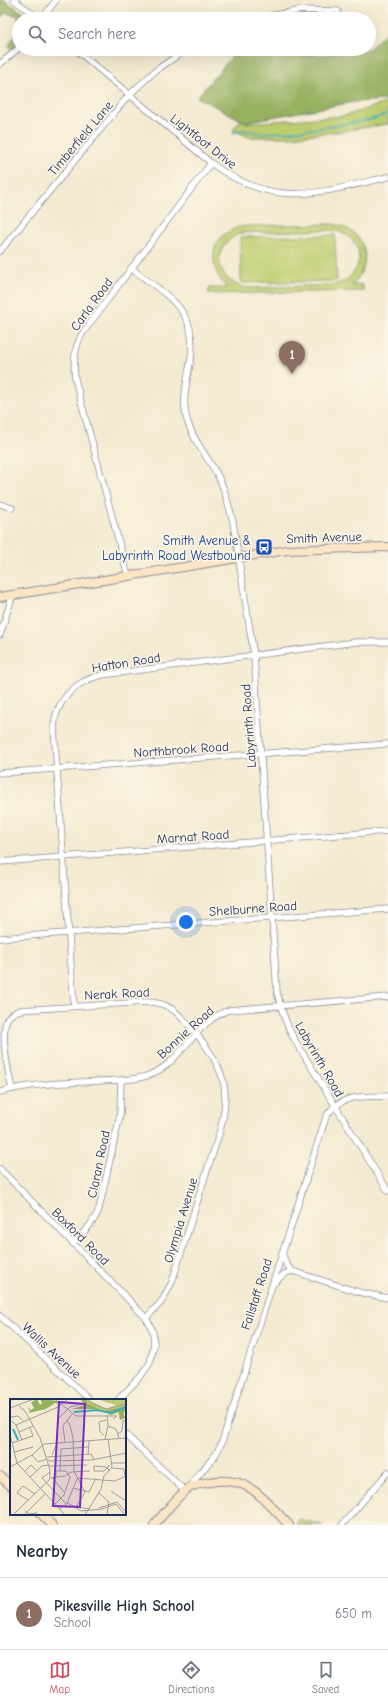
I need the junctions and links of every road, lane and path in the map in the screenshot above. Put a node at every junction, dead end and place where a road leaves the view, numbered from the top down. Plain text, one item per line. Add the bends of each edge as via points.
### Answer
1 (14, 0) edge
2 (56, 0) edge
3 (338, 11) dead end
4 (31, 12) edge
5 (47, 12) edge
6 (287, 12) edge
7 (12, 54) edge
8 (83, 56) edge
9 (177, 56) edge
10 (0, 64) edge
11 (130, 95) junction
12 (211, 163) junction
13 (388, 177) edge
14 (0, 251) edge
15 (131, 268) junction
16 (0, 504) edge
17 (12, 508) dead end
18 (388, 547) edge
19 (239, 557) junction
20 (128, 576) junction
21 (13, 594) junction
22 (0, 597) edge
23 (0, 635) edge
24 (388, 642) edge
25 (254, 656) junction
26 (388, 744) edge
27 (261, 754) junction
28 (57, 770) junction
29 (0, 773) edge
30 (388, 831) edge
31 (268, 841) junction
32 (63, 857) junction
33 (0, 862) edge
34 (388, 909) edge
35 (273, 917) junction
36 (68, 932) junction
37 (0, 938) edge
38 (388, 997) edge
39 (280, 1005) junction
40 (74, 1006) junction
41 (196, 1034) junction
42 (121, 1080) junction
43 (12, 1089) junction
44 (0, 1092) edge
45 (388, 1096) edge
46 (334, 1106) junction
47 (0, 1168) edge
48 (388, 1191) edge
49 (73, 1243) junction
50 (282, 1253) junction
51 (292, 1271) junction
52 (272, 1285) junction
53 (388, 1298) edge
54 (0, 1316) edge
55 (146, 1318) junction
56 (89, 1399) edge
57 (119, 1399) edge
58 (126, 1435) edge
59 (388, 1472) edge
60 (0, 1476) edge
61 (10, 1485) edge
62 (187, 1490) junction
63 (41, 1515) edge
64 (52, 1525) edge
65 (154, 1525) edge
66 (289, 1525) edge
67 (342, 1525) edge

1 - 4 street
2 - 5 street
3 - 6 street
7 - 10 street
8 - 11 street, Lightfoot Drive
9 - 11 street, Timberfield Lane via 155,71
11 - 12 street, Lightfoot Drive
11 - 14 street, Timberfield Lane
12 - 13 street, Lightfoot Drive via 240,182 279,194 316,194
12 - 15 street, Carla Road
15 - 19 street, Labyrinth Road via 172,299 188,320 193,351 185,390 185,410 196,440 224,490
15 - 20 street, Carla Road via 80,336 74,366 75,379
16 - 17 street
18 - 19 main road, Smith Avenue via 300,549
19 - 20 main road, Smith Avenue
19 - 25 street, Labyrinth Road
20 - 21 main road, Smith Avenue
21 - 22 main road, Smith Avenue
21 - 23 street
24 - 25 street, Hatton Road via 356,642
25 - 27 street, Labyrinth Road
25 - 28 street, Hatton Road via 93,677 81,683 64,698 56,713 54,728
26 - 27 street, Northbrook Road
27 - 28 street, Northbrook Road
27 - 31 street, Labyrinth Road
28 - 29 street, Northbrook Road
28 - 32 street, Hatton Road
30 - 31 street, Marnat Road
31 - 32 street, Marnat Road
31 - 35 street, Labyrinth Road
32 - 33 street, Marnat Road
32 - 36 street, Hatton Road
34 - 35 street, Shelburne Road
35 - 36 street, Shelburne Road
35 - 39 street, Labyrinth Road
36 - 37 street, Shelburne Road
36 - 40 street, Hatton Road
38 - 39 street, Bonnie Road
39 - 41 street, Bonnie Road via 222,1012
39 - 46 street, Labyrinth Road via 296,1044
40 - 41 street, Nerak Road via 160,1003 177,1013
40 - 43 street, Nerak Road via 20,1010 8,1018 4,1027 6,1062
41 - 42 street, Bonnie Road via 157,1071 143,1077
41 - 55 street, Olympia Avenue via 214,1058 222,1077 225,1095 223,1116 172,1282 162,1301
42 - 43 street, Bonnie Road
42 - 49 street, Claran Road via 120,1115 99,1209 90,1226
43 - 44 street, Bonnie Road
45 - 46 street via 348,1099
46 - 48 street, Labyrinth Road
46 - 50 street, Fallstaff Road via 322,1125
47 - 49 street, Boxford Road
49 - 55 street, Boxford Road
50 - 51 street
50 - 52 street, Fallstaff Road
51 - 52 street via 284,1274
51 - 53 street via 362,1293
52 - 62 street, Fallstaff Road via 222,1442 216,1454
54 - 56 street, Wallis Avenue
55 - 57 street via 154,1338 152,1357 146,1370
58 - 62 street
59 - 67 street
60 - 61 main road
62 - 65 main road, Fallstaff Road
62 - 66 main road via 200,1484 218,1481 240,1483 257,1493
63 - 64 main road

